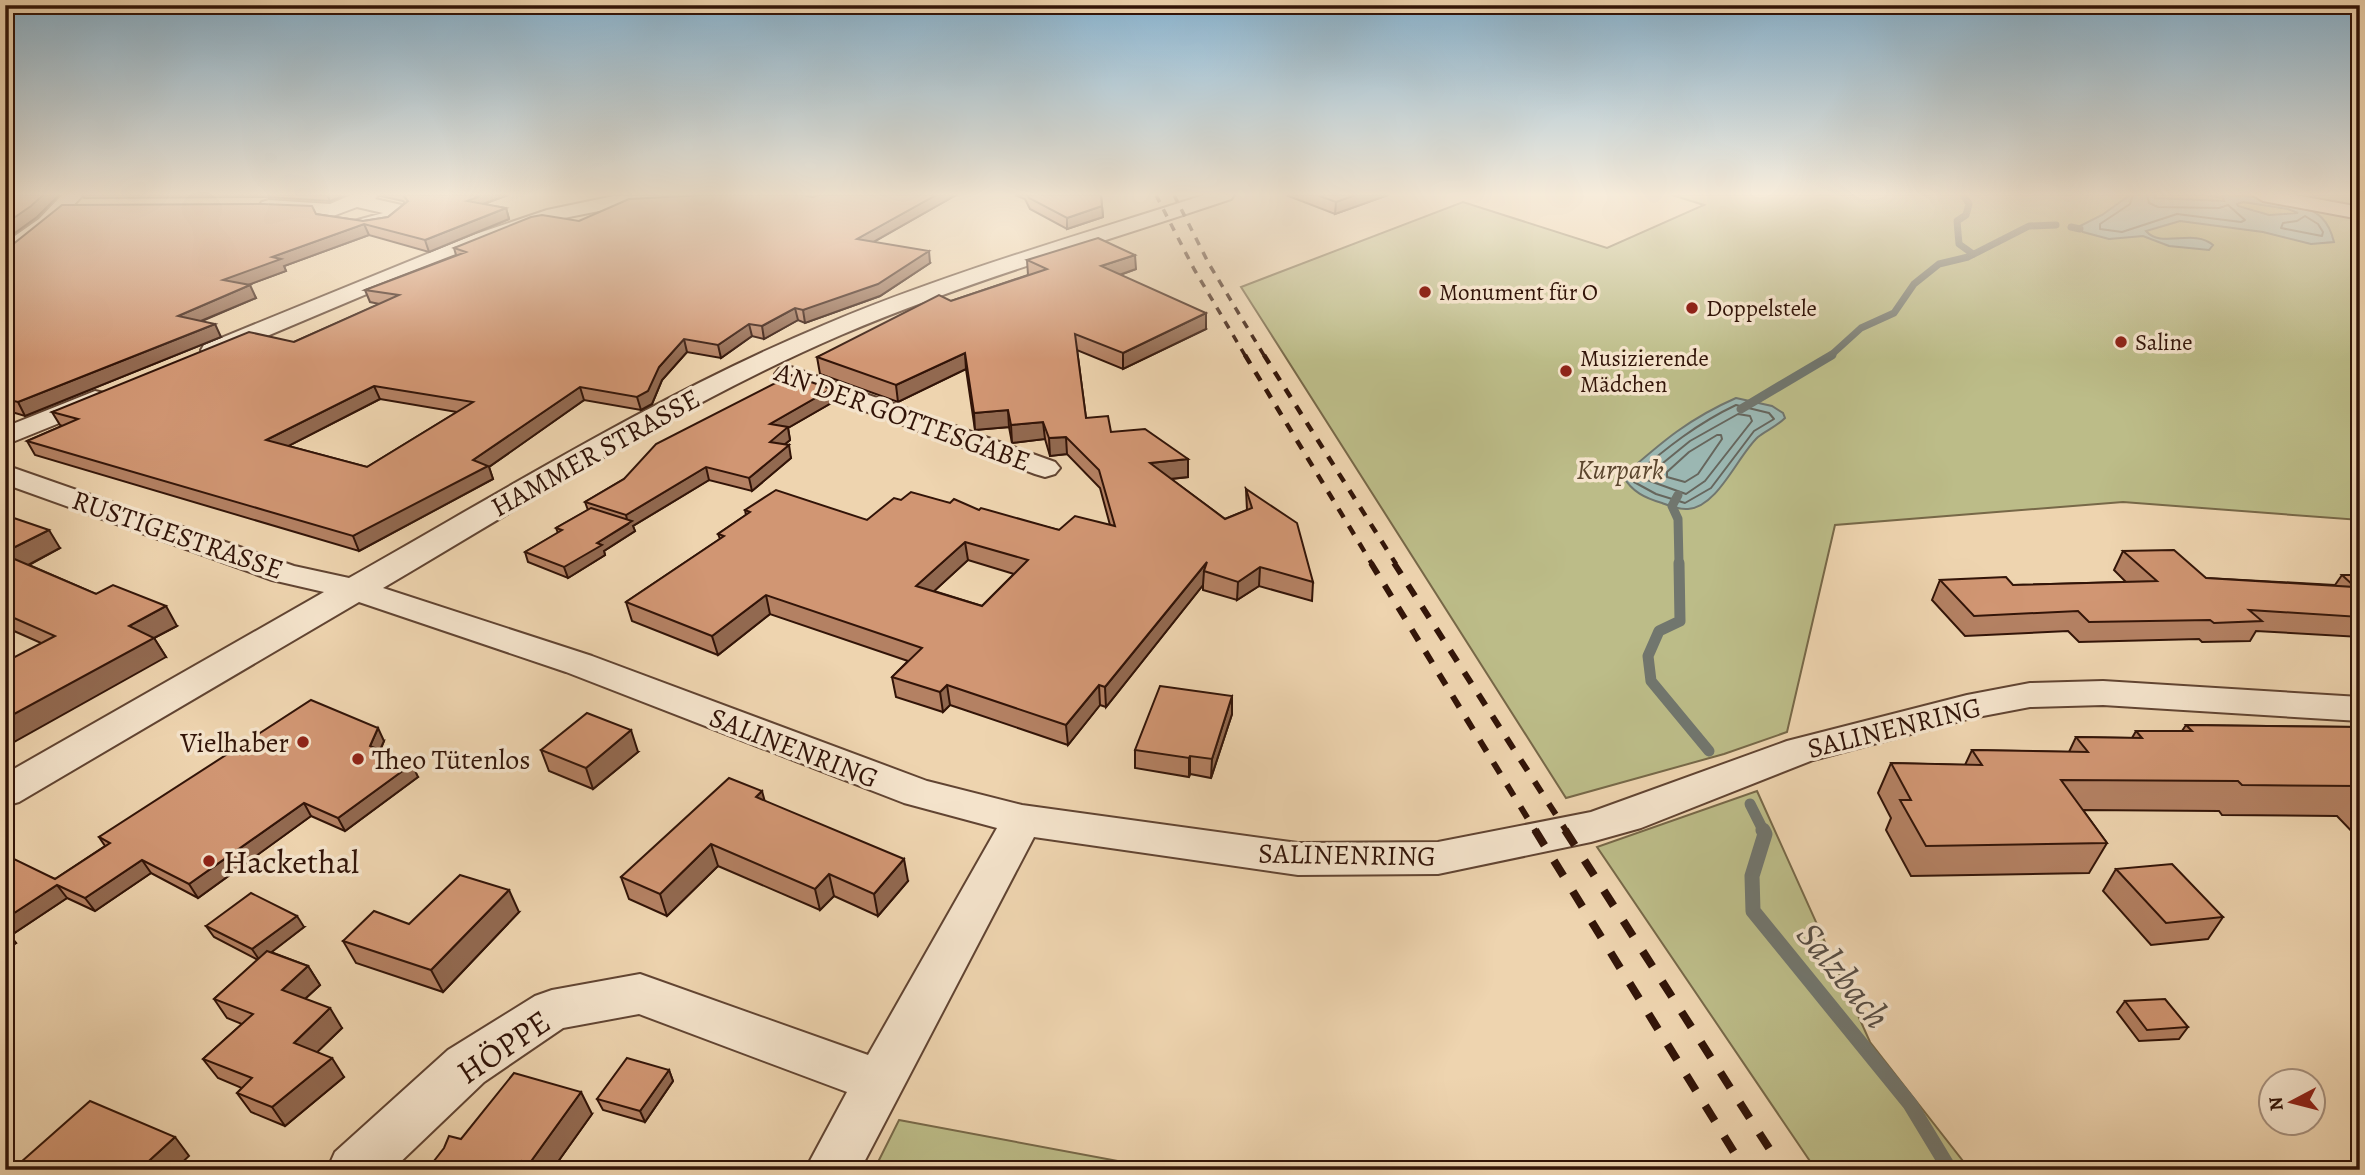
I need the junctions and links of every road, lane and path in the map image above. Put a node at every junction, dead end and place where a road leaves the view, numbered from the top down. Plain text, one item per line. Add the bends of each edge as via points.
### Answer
1 (456, 250) edge
2 (1056, 250) edge
3 (191, 360) edge
4 (760, 363) junction
5 (116, 390) edge
6 (5, 437) edge
7 (1045, 468) dead end
8 (5, 474) edge
9 (352, 589) junction
10 (2360, 709) edge
11 (5, 792) edge
12 (1021, 820) junction
13 (879, 1081) junction
14 (354, 1170) edge
15 (832, 1170) edge

1 - 3 street
2 - 4 street, HAMMER STRASSE via 933,290
4 - 7 street, AN DER GOTTESGABE
4 - 9 street, HAMMER STRASSE via 667,409
5 - 6 street
8 - 9 street, RUSTIGESTRASSE via 284,573
9 - 11 street, HAMMER STRASSE
9 - 12 street, SALINENRING via 579,664 918,793
10 - 12 street, SALINENRING via 2103,693 2030,695 1801,750 1626,817 1438,858 1298,859
12 - 13 street
13 - 14 street, HÖPPE via 640,994 552,1010 466,1066
13 - 15 street

